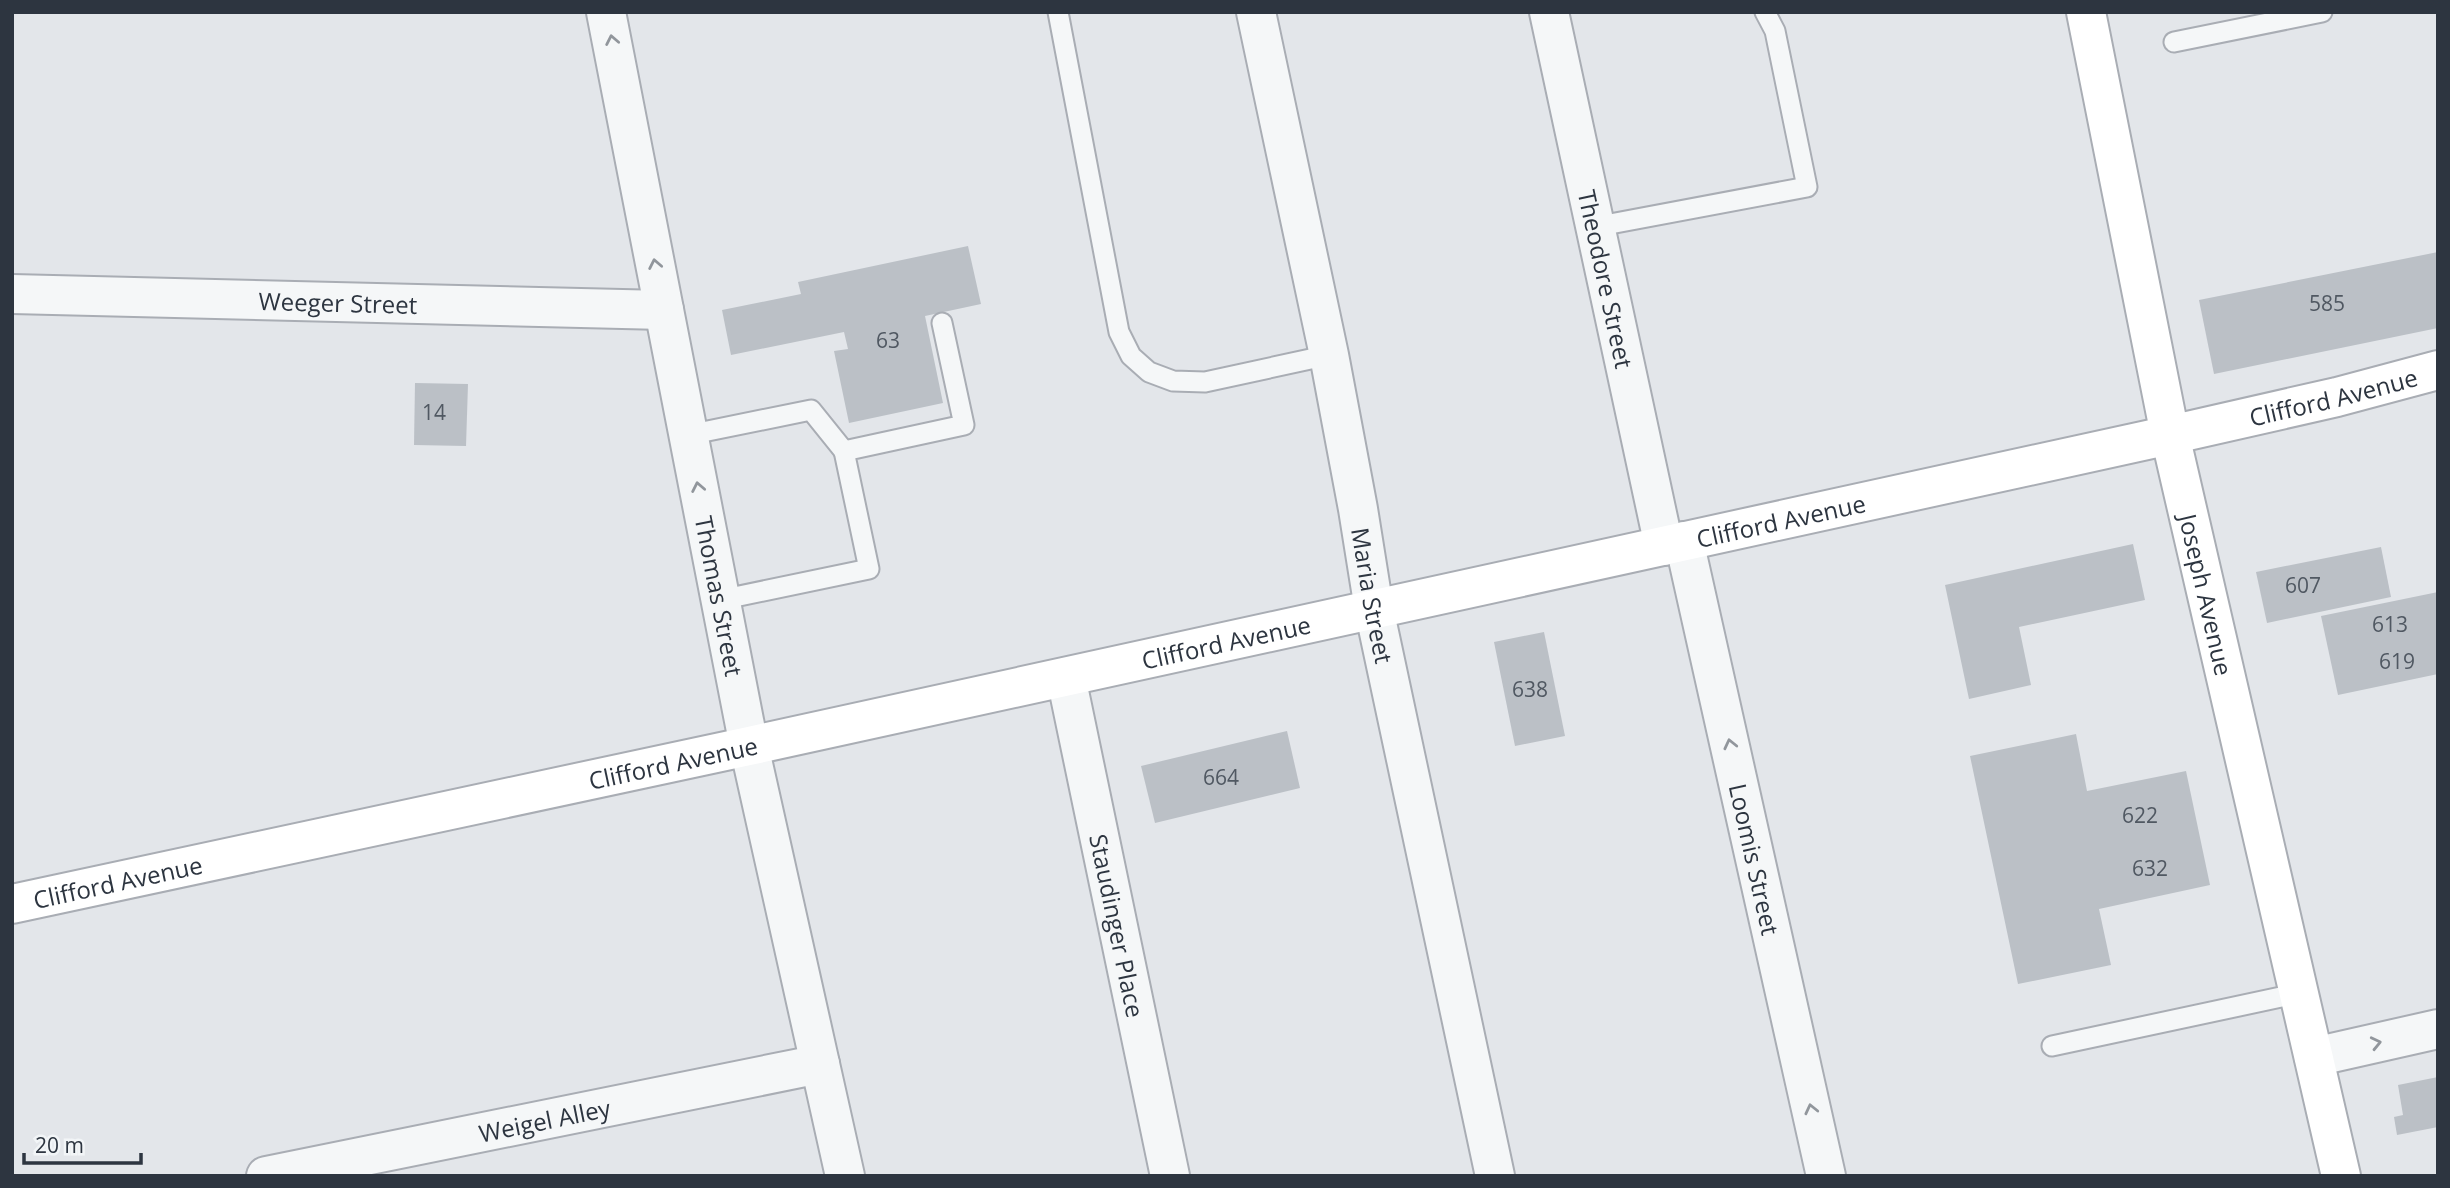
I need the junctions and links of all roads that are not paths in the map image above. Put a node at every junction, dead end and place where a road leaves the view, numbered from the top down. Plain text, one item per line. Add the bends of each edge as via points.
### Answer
1 (606, 12) edge
2 (1058, 12) edge
3 (1256, 12) edge
4 (1549, 12) edge
5 (1765, 12) edge
6 (2086, 12) edge
7 (2312, 13) edge
8 (2174, 42) dead end
9 (1594, 227) junction
10 (12, 295) edge
11 (664, 310) junction
12 (942, 323) dead end
13 (1329, 355) junction
14 (2438, 370) edge
15 (688, 435) junction
16 (2170, 435) junction
17 (844, 451) junction
18 (1674, 543) junction
19 (720, 600) junction
20 (1374, 609) junction
21 (1066, 677) junction
22 (749, 746) junction
23 (12, 904) edge
24 (2300, 993) junction
25 (2438, 1029) edge
26 (2052, 1046) dead end
27 (2314, 1057) junction
28 (820, 1064) junction
29 (266, 1176) edge
30 (845, 1176) edge
31 (1170, 1176) edge
32 (1495, 1176) edge
33 (1826, 1176) edge
34 (2341, 1176) edge

11 -> 1 street, Thomas Street
2 - 13 lane via 1119,332 1131,356 1149,372 1174,381 1205,382
3 - 13 street, Maria Street
4 - 9 street, Theodore Street
5 - 9 lane via 1775,31 1807,187
6 - 16 main road, Joseph Avenue
7 - 8 lane
9 - 18 street, Theodore Street
10 - 11 street, Weeger Street
11 - 15 street, Thomas Street
12 - 17 lane via 964,425
13 - 20 street, Maria Street
14 - 16 main road, Clifford Avenue
15 - 17 lane via 811,410
19 -> 15 street, Thomas Street
16 - 18 main road, Clifford Avenue
16 - 24 main road, Joseph Avenue
17 - 19 lane via 869,569
18 - 20 main road, Clifford Avenue
33 -> 18 street, Loomis Street
19 - 22 street, Thomas Street
20 - 21 main road, Clifford Avenue
20 - 32 street, Maria Street
21 - 22 main road, Clifford Avenue
21 - 31 street, Staudinger Place
22 - 23 main road, Clifford Avenue
22 - 28 street, Thomas Street
24 - 26 lane
24 - 27 main road, Joseph Avenue
27 -> 25 street
27 - 34 main road, Joseph Avenue
28 - 29 street, Weigel Alley
28 - 30 street, Thomas Street

